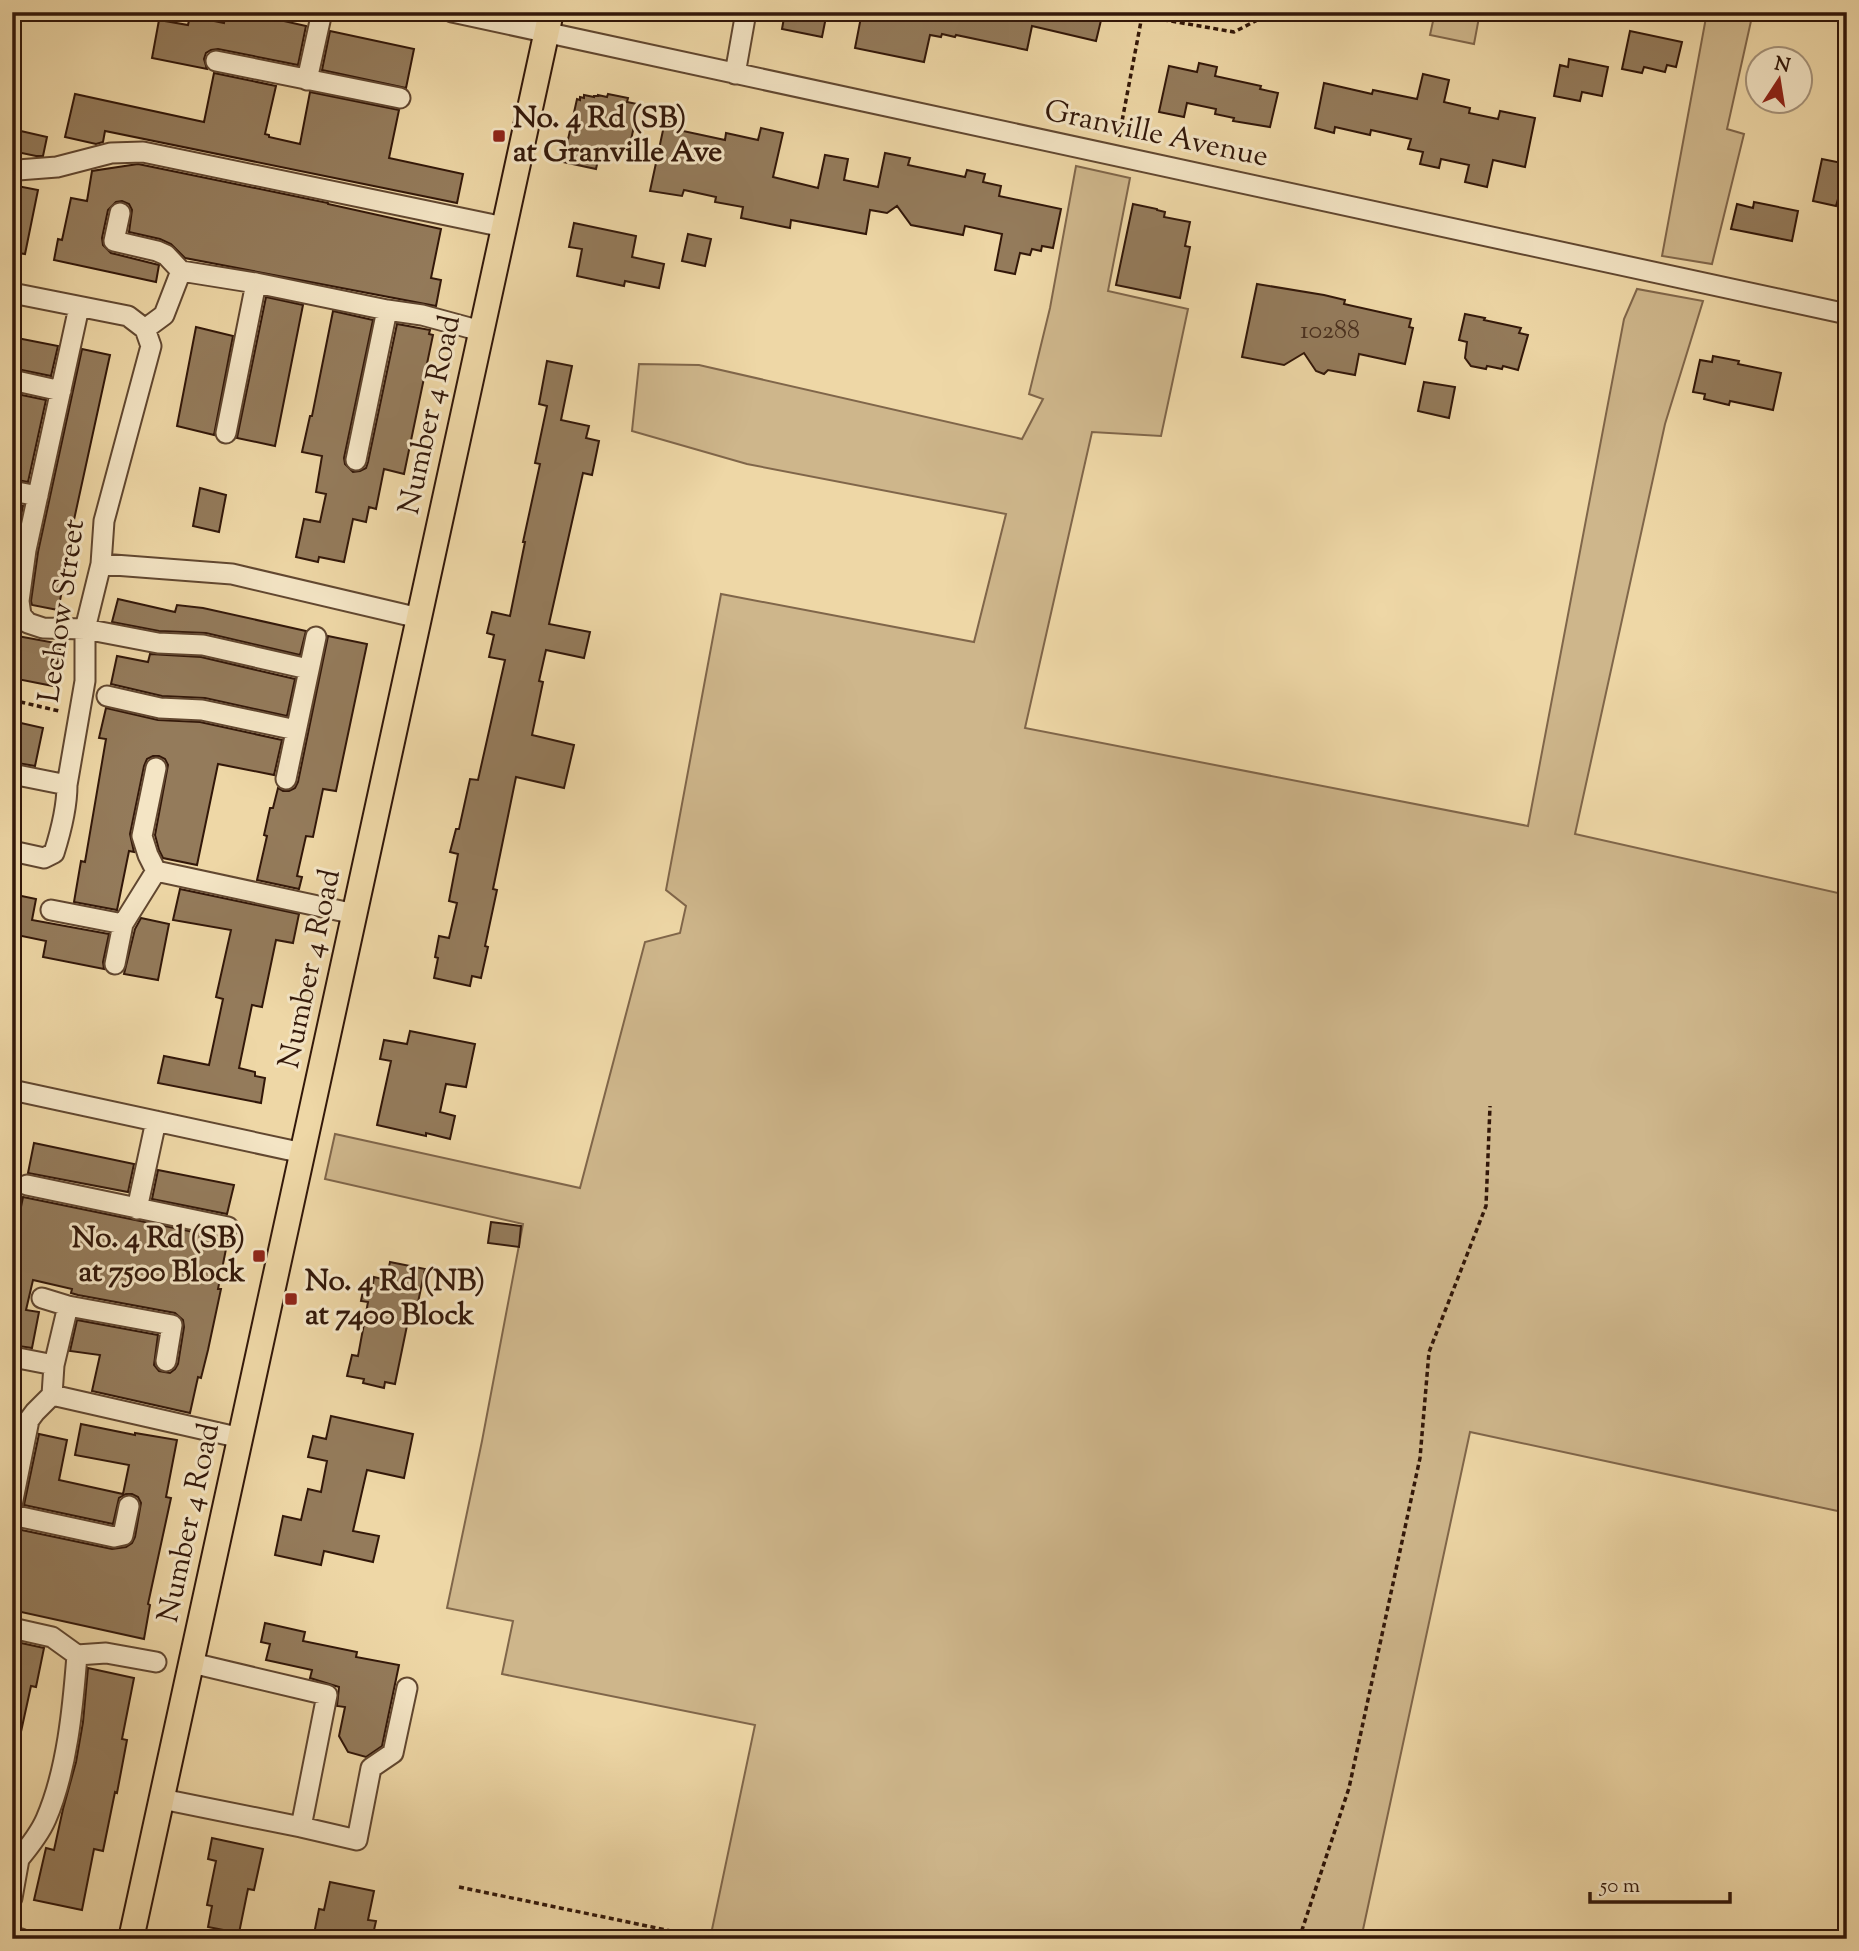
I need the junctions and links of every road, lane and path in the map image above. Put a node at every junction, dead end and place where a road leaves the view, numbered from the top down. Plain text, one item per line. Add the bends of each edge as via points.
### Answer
1 (322, 12) edge
2 (452, 12) edge
3 (746, 12) edge
4 (1273, 12) edge
5 (1143, 14) edge
6 (549, 23) edge
7 (216, 61) dead end
8 (735, 74) junction
9 (307, 80) junction
10 (400, 99) dead end
11 (1115, 157) junction
12 (12, 169) edge
13 (121, 213) dead end
14 (504, 227) junction
15 (181, 271) junction
16 (256, 283) junction
17 (12, 293) edge
18 (79, 307) junction
19 (387, 310) junction
20 (1847, 314) edge
21 (145, 330) junction
22 (481, 331) junction
23 (12, 380) edge
24 (61, 391) junction
25 (226, 433) dead end
26 (356, 460) dead end
27 (12, 491) edge
28 (38, 496) junction
29 (101, 564) junction
30 (16, 600) edge
31 (419, 618) junction
32 (85, 629) junction
33 (316, 637) dead end
34 (308, 669) junction
35 (107, 696) dead end
36 (12, 700) edge
37 (60, 710) dead end
38 (296, 730) junction
39 (156, 768) dead end
40 (12, 774) edge
41 (286, 779) dead end
42 (67, 785) junction
43 (12, 851) edge
44 (156, 871) junction
45 (51, 910) dead end
46 (355, 914) junction
47 (123, 925) junction
48 (115, 964) dead end
49 (12, 1090) edge
50 (1490, 1106) dead end
51 (156, 1121) junction
52 (303, 1153) junction
53 (27, 1185) dead end
54 (137, 1209) junction
55 (228, 1227) dead end
56 (41, 1298) dead end
57 (68, 1306) junction
58 (18, 1358) dead end
59 (166, 1361) dead end
60 (54, 1365) junction
61 (52, 1395) junction
62 (242, 1438) junction
63 (12, 1505) edge
64 (129, 1506) dead end
65 (12, 1515) edge
66 (12, 1628) edge
67 (77, 1655) junction
68 (156, 1662) dead end
69 (192, 1663) junction
70 (407, 1688) dead end
71 (162, 1799) junction
72 (301, 1827) junction
73 (16, 1856) edge
74 (458, 1887) dead end
75 (12, 1898) edge
76 (12, 1937) edge
77 (20, 1939) edge
78 (131, 1939) edge
79 (710, 1939) edge
80 (1299, 1939) edge

1 - 9 street
2 - 6 street, Granville Avenue
3 - 8 street
4 - 5 path via 1234,32
5 - 11 path
6 - 8 street, Granville Avenue
6 - 14 main road, Number 4 Road
7 - 9 street
8 - 11 street, Granville Avenue
9 - 10 street
11 - 20 street, Granville Avenue
12 - 14 street via 57,167 111,153 143,152
13 - 15 street via 114,241 166,255
14 - 22 main road, Number 4 Road
15 - 16 street
15 - 21 street via 164,315
16 - 19 street
16 - 25 street
17 - 18 street
18 - 21 street via 128,316
18 - 24 street
19 - 22 street
19 - 26 street
21 - 29 street, Lechow Street via 151,346 104,521
22 - 31 main road, Number 4 Road
23 - 24 street
24 - 28 street
27 - 28 street
28 - 30 street
29 - 31 street via 232,574
29 - 32 street, Lechow Street
30 - 32 street via 28,623
31 - 46 main road, Number 4 Road
32 - 34 street via 158,643 203,645
32 - 42 street, Lechow Street via 85,681
33 - 34 street
34 - 38 street
35 - 38 street
36 - 37 path
38 - 41 street
39 - 44 street via 142,836
40 - 42 street
42 - 43 street, Lechow Street via 54,853 44,858
44 - 46 street
44 - 47 street
45 - 47 street
46 - 52 main road, Number 4 Road
47 - 48 street
49 - 51 street
50 - 80 path via 1486,1206 1429,1352 1420,1458 1349,1788
51 - 52 street
51 - 54 street
52 - 62 main road, Number 4 Road
53 - 54 street
54 - 55 street
56 - 57 street
57 - 59 street via 172,1325
57 - 60 street
58 - 60 street
60 - 61 street
61 - 62 street
61 - 63 street via 29,1420
62 - 69 main road, Number 4 Road
64 - 65 street via 123,1535 114,1537
66 - 67 street via 52,1637
67 - 68 street via 106,1653
67 - 73 street via 59,1782 45,1821 31,1844
69 - 71 main road, Number 4 Road
69 - 72 street via 327,1695
70 - 72 street via 393,1752 372,1768 357,1840
71 - 72 street
71 - 78 main road, Number 4 Road
73 - 75 street
74 - 79 path
76 - 77 street

